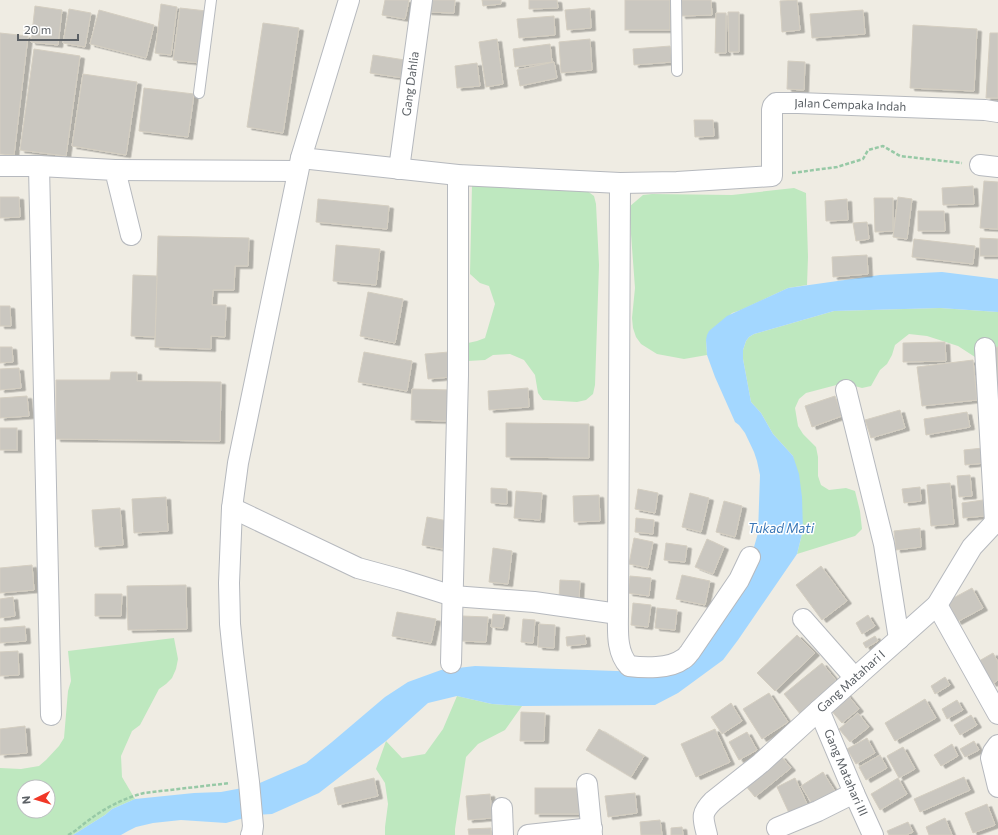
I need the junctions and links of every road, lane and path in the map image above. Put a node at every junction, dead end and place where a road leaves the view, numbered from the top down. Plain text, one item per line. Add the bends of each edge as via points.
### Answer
1 (211, 0) edge
2 (349, 0) edge
3 (422, 0) edge
4 (676, 0) edge
5 (677, 71) dead end
6 (199, 93) dead end
7 (998, 112) edge
8 (299, 165) junction
9 (0, 166) edge
10 (39, 166) junction
11 (989, 166) edge
12 (399, 168) junction
13 (115, 170) junction
14 (458, 175) junction
15 (772, 176) junction
16 (620, 183) junction
17 (131, 235) dead end
18 (985, 348) dead end
19 (846, 390) dead end
20 (232, 508) junction
21 (997, 520) edge
22 (750, 557) dead end
23 (452, 596) junction
24 (937, 606) junction
25 (618, 614) junction
26 (803, 619) dead end
27 (899, 639) junction
28 (450, 664) dead end
29 (855, 678) junction
30 (819, 710) junction
31 (998, 714) edge
32 (51, 715) dead end
33 (998, 746) edge
34 (249, 783) junction
35 (587, 784) dead end
36 (998, 787) edge
37 (854, 794) junction
38 (502, 808) dead end
39 (777, 828) dead end
40 (252, 830) edge
41 (592, 832) edge
42 (68, 835) edge
43 (503, 835) edge
44 (528, 835) edge
45 (707, 835) edge
46 (873, 835) edge

1 - 6 lane
2 - 8 street
3 - 12 street, Gang Dahlia
4 - 5 lane
7 - 15 street, Jalan Cempaka Indah via 776,103 772,110
8 - 12 street
8 - 13 street
8 - 20 street via 238,463
9 - 10 street
10 - 13 street
10 - 32 street
11 - 15 path via 900,156 883,146 868,150 863,159 837,167
12 - 14 street
13 - 17 street
14 - 16 street
14 - 23 street via 458,375
15 - 16 street
16 - 25 street
18 - 21 street
19 - 27 street via 884,544
20 - 23 street via 358,568
20 - 34 street via 230,624
21 - 24 street, Gang Matahari I via 972,547
22 - 25 street via 739,580 684,659 645,668 629,666 624,660 619,641
23 - 25 street via 534,602
23 - 28 street
24 - 27 street, Gang Matahari I
24 - 31 street
26 - 29 street
27 - 29 street, Gang Matahari I
29 - 30 street, Gang Matahari I
30 - 37 street, Gang Matahari III
30 - 45 street, Gang Matahari I via 761,763 708,806 704,818
33 - 36 street via 991,758
34 - 40 street
34 - 42 path via 144,793 106,809
35 - 41 street
37 - 39 street
37 - 46 street, Gang Matahari III
38 - 43 street
41 - 44 street

